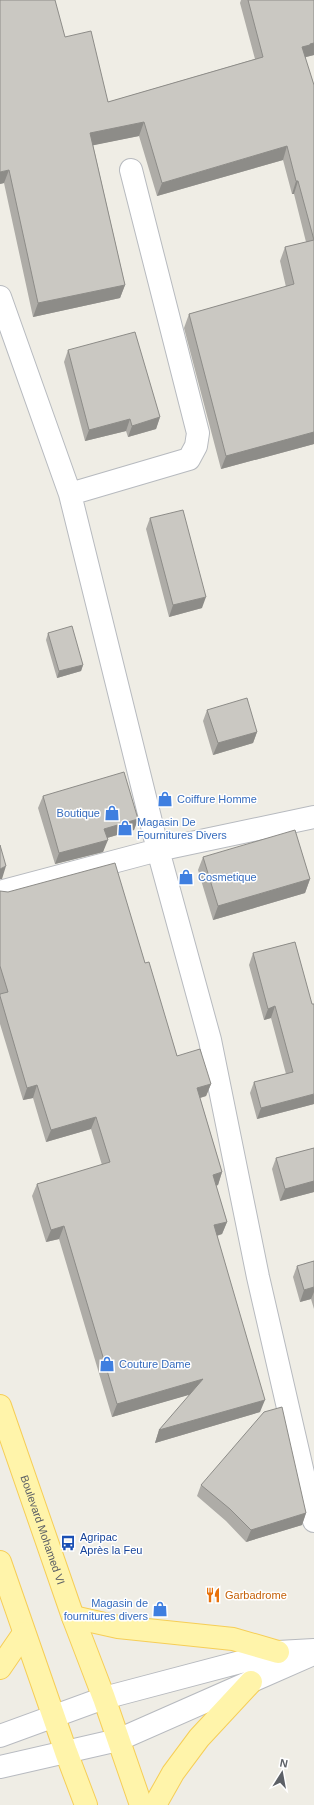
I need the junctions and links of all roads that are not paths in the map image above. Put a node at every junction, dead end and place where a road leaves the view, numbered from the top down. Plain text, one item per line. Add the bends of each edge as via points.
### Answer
1 (131, 170) dead end
2 (0, 297) edge
3 (70, 494) junction
4 (314, 817) edge
5 (158, 850) junction
6 (0, 892) edge
7 (0, 1406) edge
8 (314, 1520) edge
9 (0, 1562) edge
10 (73, 1617) junction
11 (24, 1632) junction
12 (314, 1650) edge
13 (278, 1652) junction
14 (314, 1654) edge
15 (0, 1668) edge
16 (251, 1682) junction
17 (104, 1698) junction
18 (54, 1717) junction
19 (0, 1736) edge
20 (118, 1740) junction
21 (66, 1752) junction
22 (0, 1767) edge
23 (86, 1805) edge
24 (141, 1805) edge
25 (155, 1805) edge

1 - 3 street via 198,433 197,439 189,460
2 - 3 street
3 - 5 street
4 - 5 street
5 - 6 street
5 - 8 street via 210,1040 258,1277
7 - 10 main road, Boulevard Mohamed VI
9 - 11 main road
10 - 13 main road via 118,1627 233,1639
10 - 17 main road, Boulevard Mohamed VI
11 - 15 main road
11 - 18 main road
12 - 13 street
13 - 17 street
14 - 16 street
16 - 20 street
16 - 25 main road via 199,1738 173,1773
17 - 18 street
17 - 20 main road, Boulevard Mohamed VI
18 - 19 street
18 - 21 main road
20 - 21 street
20 - 24 main road, Boulevard Mohamed VI
21 - 22 street
21 - 23 main road

